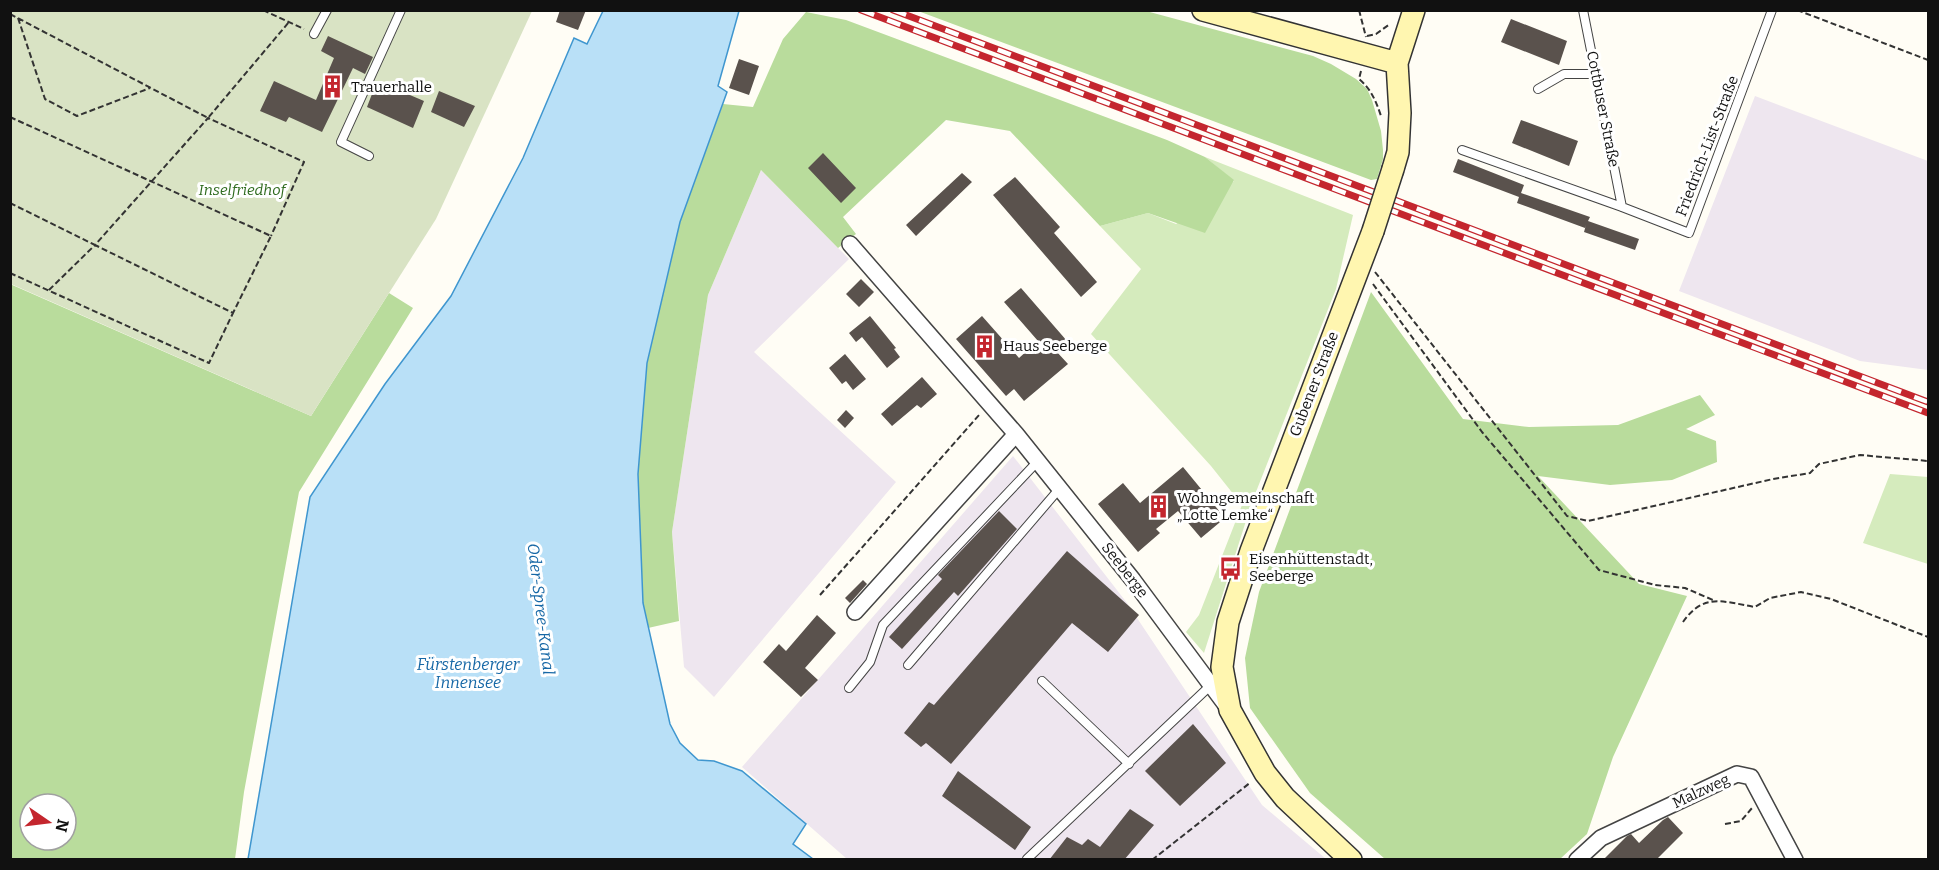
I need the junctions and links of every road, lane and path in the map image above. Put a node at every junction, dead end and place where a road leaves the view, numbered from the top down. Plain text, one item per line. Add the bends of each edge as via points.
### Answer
1 (263, 10) edge
2 (327, 10) edge
3 (401, 10) edge
4 (1203, 10) edge
5 (1359, 10) edge
6 (1414, 10) edge
7 (1583, 10) edge
8 (1772, 10) edge
9 (1797, 10) edge
10 (10, 14) edge
11 (18, 18) junction
12 (290, 22) junction
13 (315, 34) joint
14 (1366, 54) junction
15 (1929, 60) edge
16 (1397, 63) junction
17 (1596, 74) junction
18 (150, 88) junction
19 (1538, 89) dead end
20 (10, 117) edge
21 (207, 118) junction
22 (1382, 119) dead end
23 (1462, 150) dead end
24 (369, 156) dead end
25 (151, 182) junction
26 (10, 203) edge
27 (1622, 207) junction
28 (271, 236) junction
29 (850, 244) dead end
30 (95, 245) junction
31 (1361, 261) junction
32 (10, 273) edge
33 (48, 291) junction
34 (232, 313) junction
35 (989, 403) junction
36 (1016, 434) junction
37 (1038, 461) junction
38 (1929, 461) edge
39 (1060, 488) junction
40 (820, 595) dead end
41 (1713, 600) junction
42 (855, 612) dead end
43 (1683, 622) dead end
44 (1929, 637) edge
45 (908, 665) dead end
46 (1042, 681) dead end
47 (1210, 685) junction
48 (849, 688) dead end
49 (1230, 710) junction
50 (1128, 764) junction
51 (1265, 773) junction
52 (1762, 798) junction
53 (1725, 824) dead end
54 (1027, 859) edge
55 (1152, 860) edge
56 (1351, 860) edge
57 (1577, 860) edge
58 (1795, 860) edge

1 - 12 path
2 - 13 lane
3 - 24 lane via 341,142
4 - 14 main road
5 - 14 path via 1368,45
6 - 16 main road
7 - 17 lane, Cottbuser Straße
8 - 27 lane, Friedrich-List-Straße via 1689,233
9 - 15 path
10 - 11 path
11 - 18 path
11 - 18 path via 45,99 77,116
12 - 13 path
12 - 21 path
14 - 16 main road
14 - 22 path via 1359,79 1375,98
16 - 31 main road, Gubener Straße, bridge via 1398,152
17 - 19 lane via 1564,74
17 - 27 lane, Cottbuser Straße
18 - 21 path
20 - 25 path
21 - 25 path
21 - 28 path via 304,162
23 - 27 lane, Friedrich-List-Straße
25 - 28 path
25 - 30 path
26 - 30 path
28 - 34 path
29 - 35 street, Seeberge
30 - 33 path
30 - 34 path
31 - 38 path via 1566,516 1588,521 1810,473 1819,464 1860,455
31 - 41 path via 1482,432 1599,570 1655,585 1685,588
31 - 49 main road, Gubener Straße via 1228,622 1222,667
32 - 33 path
33 - 34 path via 209,363
35 - 36 street, Seeberge
35 - 40 path
36 - 37 street, Seeberge
36 - 42 street
37 - 39 street, Seeberge
37 - 48 lane via 883,625 870,662
39 - 45 lane
39 - 47 street, Seeberge via 1134,580
41 - 43 path via 1692,609
41 - 44 path via 1755,607 1770,598 1801,592 1831,599
46 - 50 lane
47 - 49 street, Seeberge
47 - 50 lane
49 - 51 main road, Gubener Straße
50 - 54 lane
51 - 55 path
51 - 56 main road, Gubener Straße via 1285,798
52 - 53 path via 1740,821
52 - 57 street, Malzweg via 1751,777 1737,774 1601,838
52 - 58 street, Malzweg

